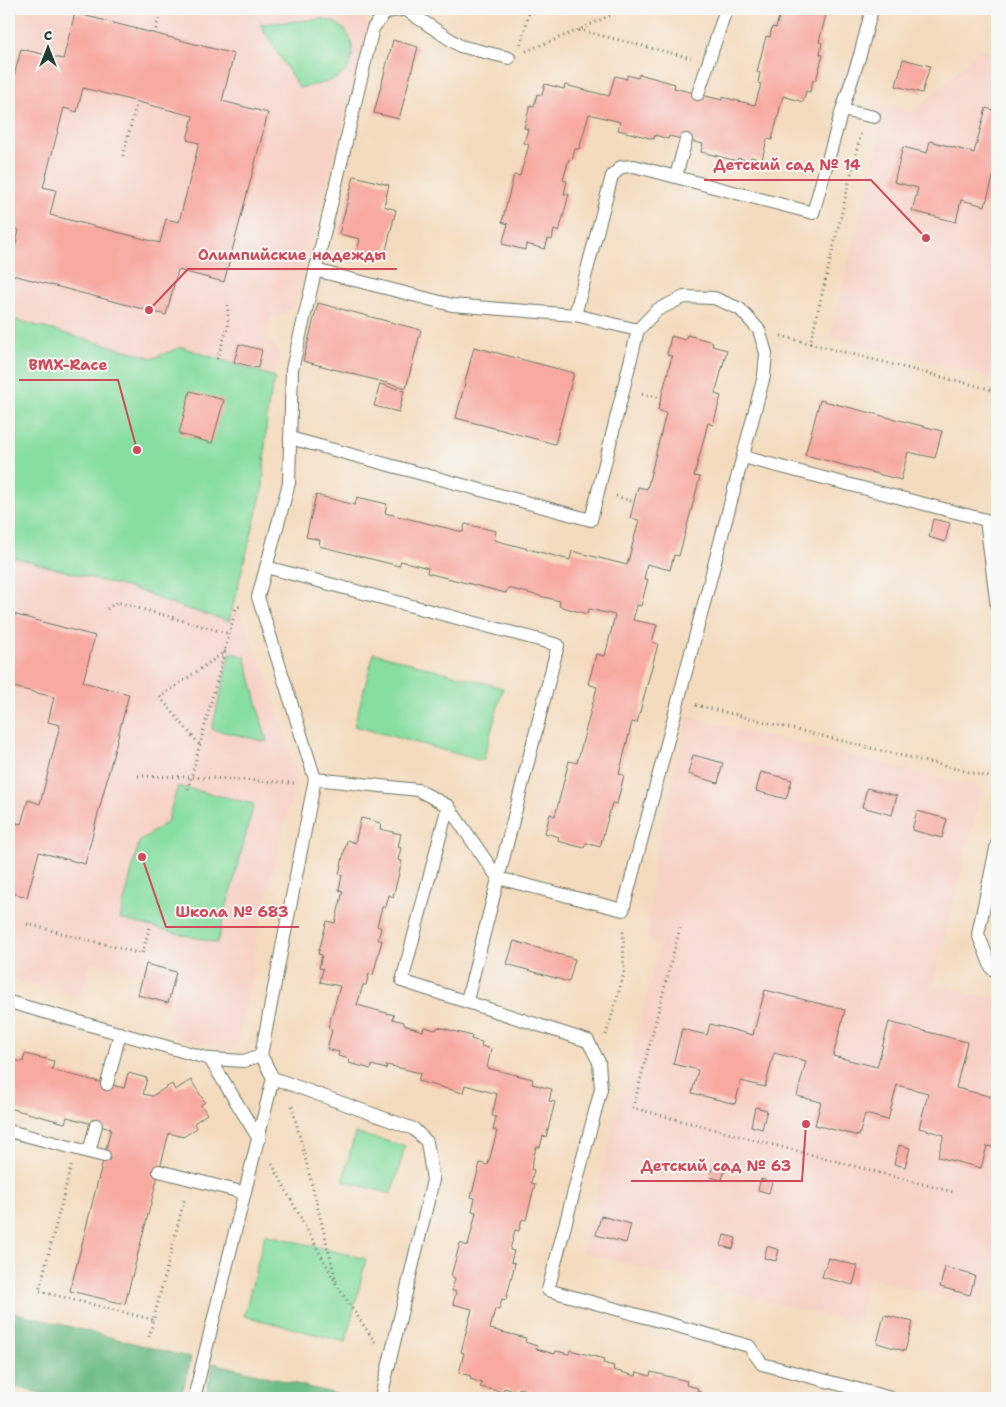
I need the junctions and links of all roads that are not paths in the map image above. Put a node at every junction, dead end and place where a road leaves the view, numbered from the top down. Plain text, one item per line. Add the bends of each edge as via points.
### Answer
1 (406, 9) edge
2 (726, 9) edge
3 (872, 9) edge
4 (383, 10) edge
5 (514, 56) road end
6 (698, 94) dead end
7 (842, 110) junction
8 (869, 116) road end
9 (686, 140) dead end
10 (676, 176) junction
11 (315, 270) junction
12 (575, 315) junction
13 (638, 330) junction
14 (290, 438) junction
15 (742, 457) junction
16 (266, 567) junction
17 (997, 607) edge
18 (315, 779) junction
19 (448, 806) junction
20 (997, 844) edge
21 (498, 878) junction
22 (997, 971) edge
23 (466, 1000) junction
24 (9, 1002) edge
25 (120, 1033) junction
26 (261, 1055) junction
27 (210, 1059) junction
28 (273, 1078) junction
29 (107, 1084) dead end
30 (96, 1125) dead end
31 (9, 1131) edge
32 (259, 1139) junction
33 (89, 1152) junction
34 (104, 1156) dead end
35 (159, 1171) dead end
36 (245, 1193) junction
37 (381, 1397) edge
38 (194, 1398) edge
39 (891, 1398) edge

1 - 4 lane
1 - 5 lane via 460,46
2 - 6 lane
3 - 7 lane
4 - 11 lane via 373,28
7 - 8 lane
7 - 10 lane via 813,213
9 - 10 lane
10 - 12 lane via 634,166 620,167 612,176
11 - 12 lane via 452,305
11 - 14 lane via 292,369
12 - 13 lane
13 - 14 lane via 591,520
13 - 15 lane via 657,310 684,297 714,298 740,309 759,330 766,353 764,376
14 - 16 lane via 289,483
15 - 17 lane via 986,520
15 - 21 lane via 623,910
16 - 18 lane via 258,597
16 - 21 lane via 558,645
18 - 19 lane via 418,790
18 - 26 lane
19 - 21 lane
19 - 23 lane via 402,981
20 - 22 lane via 978,934 992,969
21 - 23 lane
23 - 39 lane via 588,1041 599,1062 601,1089 548,1290 749,1346 762,1364
24 - 25 lane
25 - 27 lane
25 - 29 lane
26 - 27 lane via 244,1061
26 - 28 lane
27 - 32 lane
28 - 32 lane
28 - 37 lane via 414,1129 427,1142 433,1180
30 - 33 lane
31 - 33 lane
32 - 36 lane
33 - 34 lane
35 - 36 lane
36 - 38 lane

